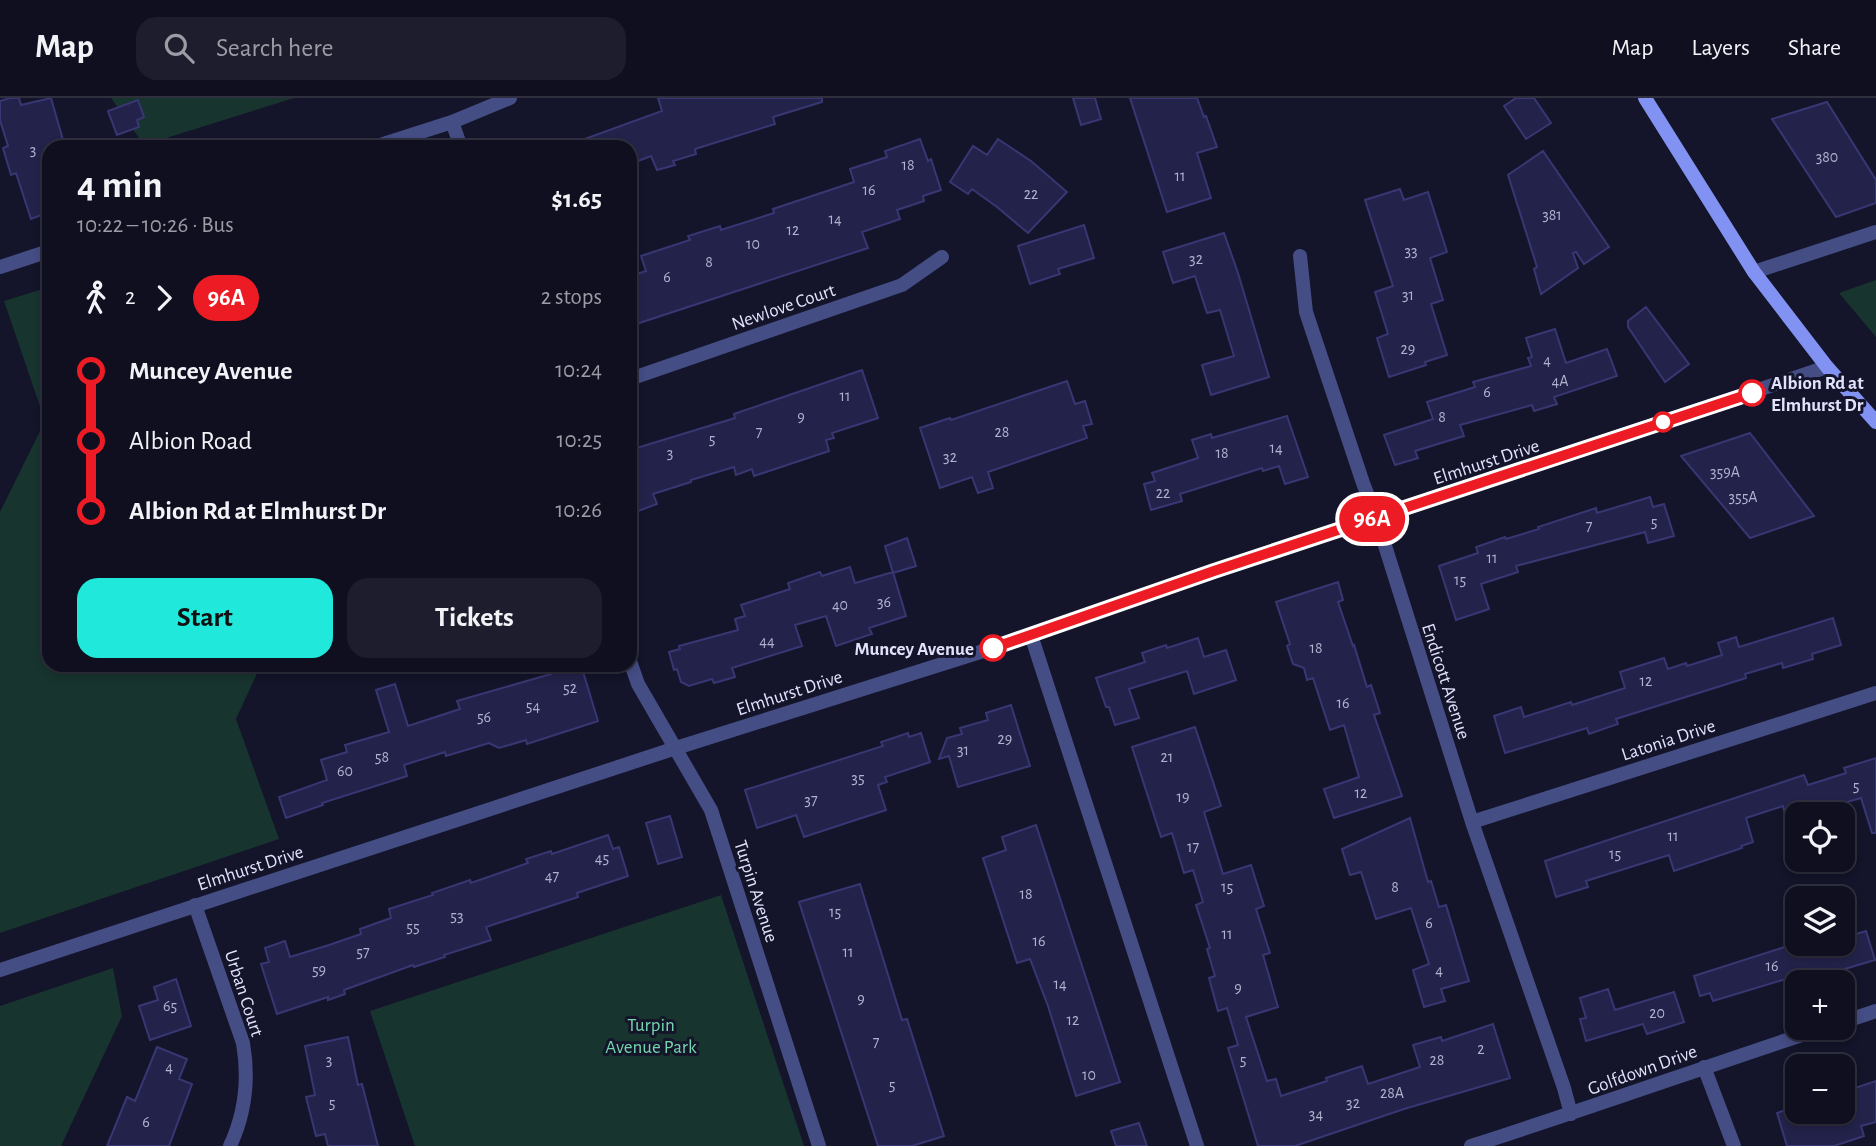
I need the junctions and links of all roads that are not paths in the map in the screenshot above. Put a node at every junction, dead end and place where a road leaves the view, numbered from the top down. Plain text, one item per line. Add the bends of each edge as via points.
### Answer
1 (510, 98) edge
2 (1646, 98) edge
3 (452, 122) junction
4 (396, 140) edge
5 (458, 140) edge
6 (1876, 232) edge
7 (42, 253) edge
8 (1300, 256) dead end
9 (943, 257) dead end
10 (0, 267) edge
11 (1754, 272) junction
12 (1827, 367) junction
13 (637, 377) edge
14 (1876, 422) edge
15 (1376, 517) junction
16 (1031, 635) junction
17 (634, 672) edge
18 (1876, 693) edge
19 (676, 748) junction
20 (1472, 821) junction
21 (195, 905) junction
22 (0, 970) edge
23 (1876, 1011) edge
24 (1855, 1018) edge
25 (1786, 1040) edge
26 (1704, 1067) junction
27 (1571, 1114) junction
28 (236, 1143) edge
29 (819, 1146) edge
30 (1197, 1146) edge
31 (1471, 1146) edge
32 (1734, 1146) edge

1 - 3 street
2 - 11 main road
3 - 4 street
3 - 5 street
6 - 11 street
7 - 10 street
8 - 15 street, Endicott Avenue via 1306,312
9 - 13 street, Newlove Court via 902,285
11 - 12 main road
12 - 14 main road
12 - 15 street, Elmhurst Drive
15 - 16 street, Elmhurst Drive
15 - 20 street, Endicott Avenue
16 - 19 street, Elmhurst Drive
16 - 30 street
17 - 19 street, Turpin Avenue
18 - 20 street, Latonia Drive
19 - 21 street, Elmhurst Drive
19 - 29 street, Turpin Avenue via 711,810
20 - 27 street, Endicott Avenue
21 - 22 street, Elmhurst Drive
21 - 28 street, Urban Court via 246,1059
23 - 24 street
25 - 26 street, Golfdown Drive
26 - 27 street, Golfdown Drive
26 - 32 street
27 - 31 street, Golfdown Drive

